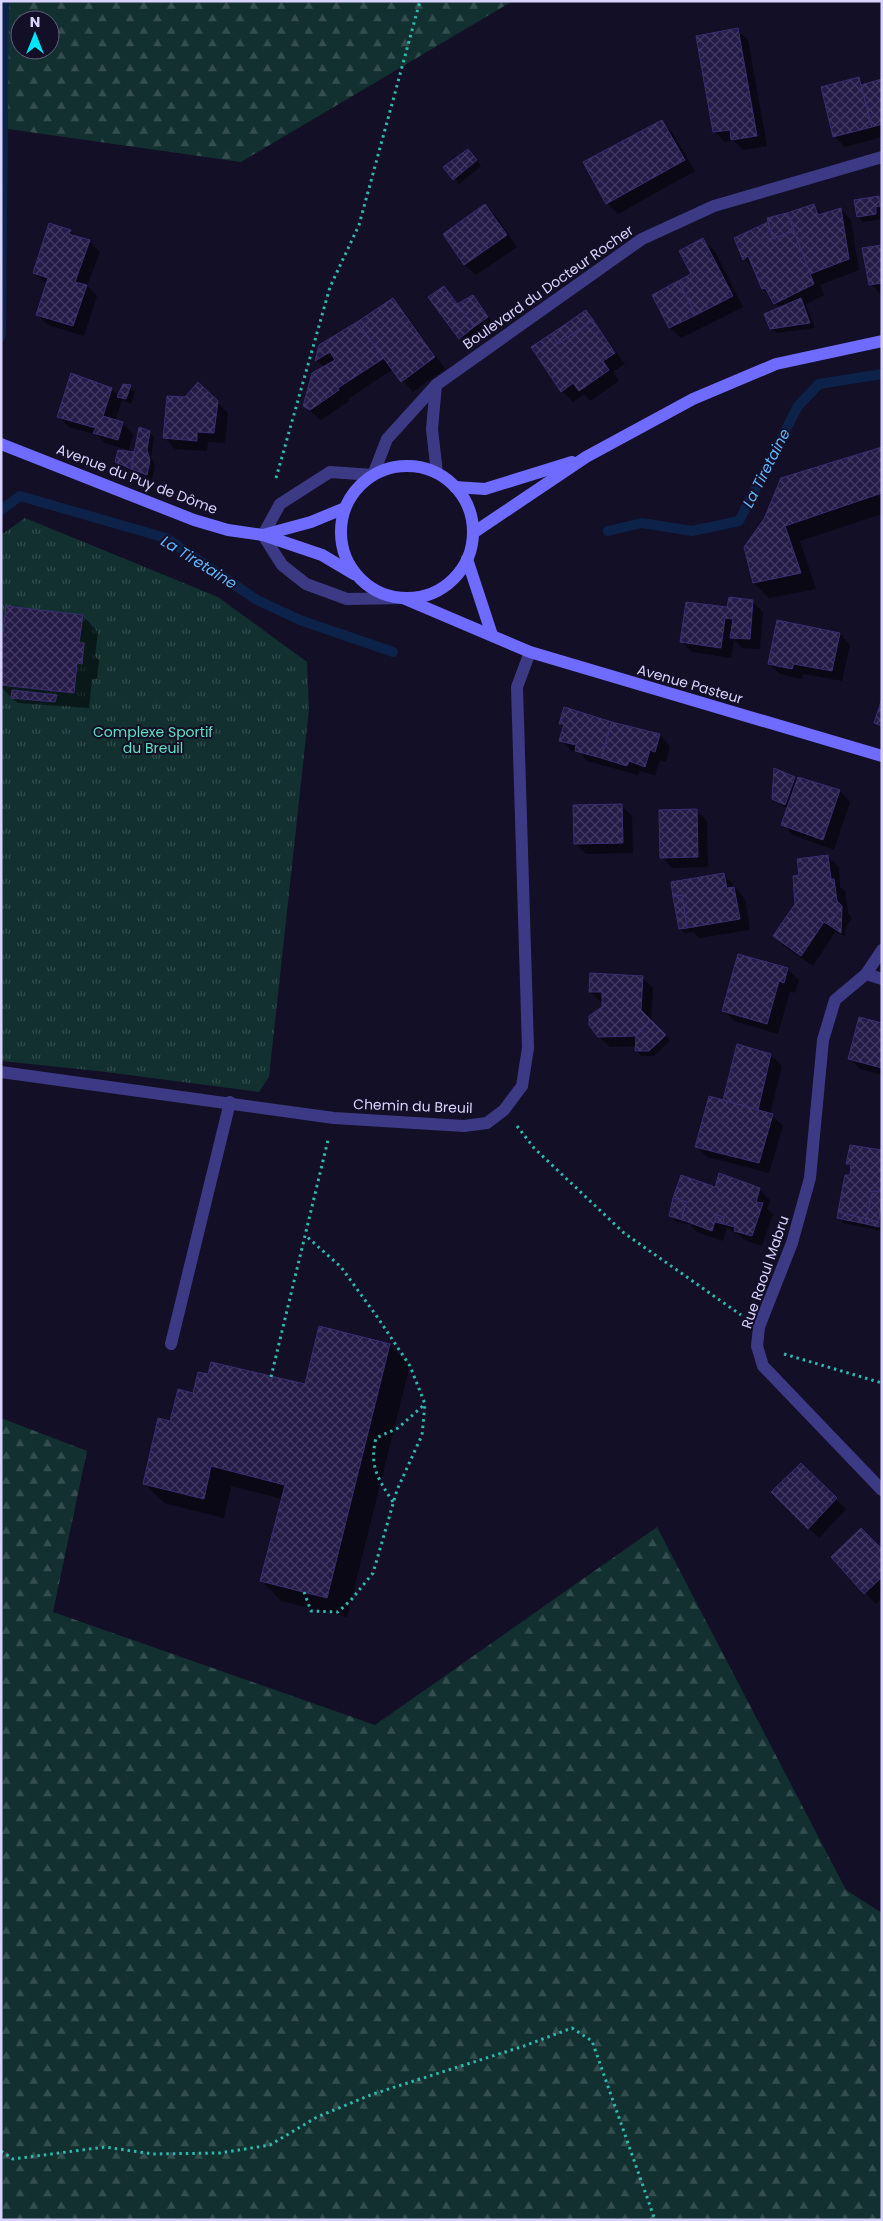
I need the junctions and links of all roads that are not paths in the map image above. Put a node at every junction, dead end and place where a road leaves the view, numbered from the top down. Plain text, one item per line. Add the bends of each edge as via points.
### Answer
1 (882, 158) edge
2 (882, 341) edge
3 (436, 385) junction
4 (1, 444) edge
5 (586, 457) junction
6 (437, 473) junction
7 (373, 475) junction
8 (455, 487) junction
9 (345, 508) junction
10 (473, 534) junction
11 (263, 535) junction
12 (467, 559) junction
13 (356, 576) junction
14 (403, 598) junction
15 (492, 635) junction
16 (530, 652) junction
17 (882, 756) edge
18 (882, 950) edge
19 (866, 974) junction
20 (882, 979) edge
21 (1, 1072) edge
22 (230, 1102) junction
23 (171, 1344) dead end
24 (882, 1490) edge

1 - 3 street, Boulevard du Docteur Rocher via 714,206 642,238
2 - 5 main road via 776,364 693,399
3 - 6 street via 432,429
3 - 7 street, Boulevard du Docteur Rocher via 387,439
4 - 11 main road, Avenue du Puy de Dôme via 194,520 228,530
5 - 8 main road via 485,488
5 - 10 main road
6 - 7 main road via 416,467 394,467
6 - 8 main road
7 - 9 main road via 356,488
7 - 11 street via 330,472 280,504
8 - 10 main road via 469,508
9 - 11 main road, Avenue du Puy de Dôme via 311,522
9 - 13 main road via 340,531 344,555
10 - 12 main road
11 - 13 main road, Avenue du Puy de Dôme via 322,555
11 - 14 street via 282,565 306,584 347,599
12 - 14 main road via 452,581 429,595
12 - 15 main road
13 - 14 main road via 377,592
14 - 15 main road, Avenue Pasteur
15 - 16 main road, Avenue Pasteur
16 - 17 main road, Avenue Pasteur
16 - 22 street, Chemin du Breuil via 517,687 528,1048 522,1086 504,1110 487,1123 464,1126 334,1118
18 - 19 street, Rue Raoul Mabru
19 - 20 street
19 - 24 street, Rue Raoul Mabru via 835,1000 823,1040 810,1178 792,1243 759,1327 757,1346 763,1366
21 - 22 street, Chemin du Breuil
22 - 23 street

